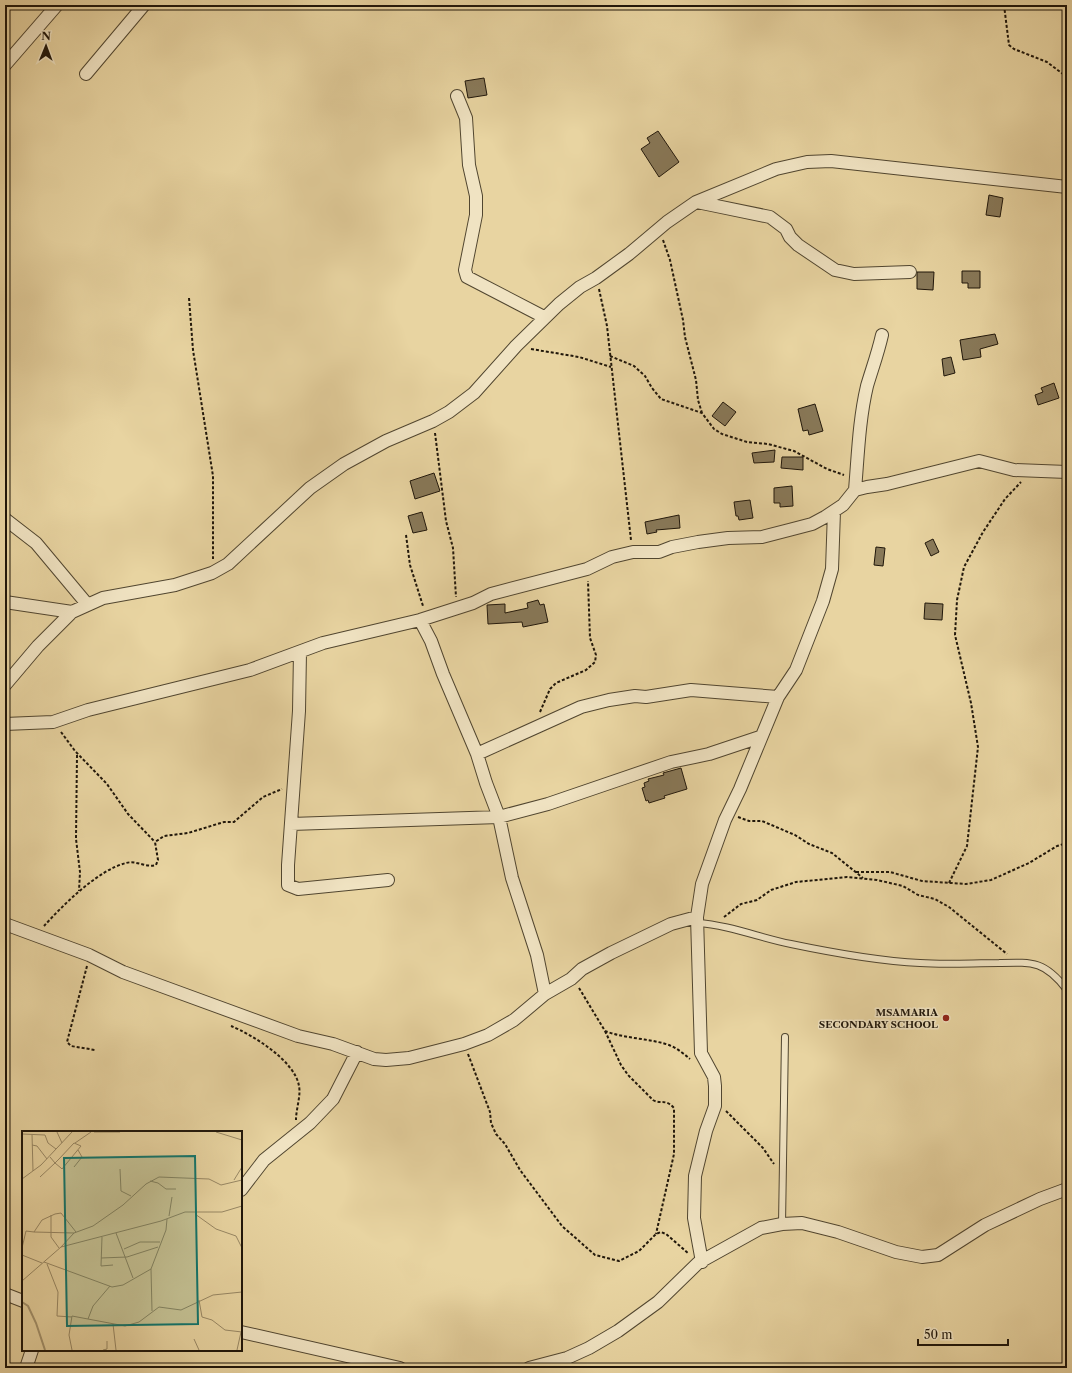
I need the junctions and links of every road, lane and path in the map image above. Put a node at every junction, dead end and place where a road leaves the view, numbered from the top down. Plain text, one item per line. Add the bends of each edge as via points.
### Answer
1 (57, 5) edge
2 (144, 5) edge
3 (1004, 5) edge
4 (5, 65) edge
5 (86, 74) dead end
6 (1067, 77) edge
7 (457, 96) dead end
8 (1067, 187) edge
9 (696, 202) junction
10 (658, 230) junction
11 (910, 272) dead end
12 (596, 278) junction
13 (189, 298) dead end
14 (544, 317) junction
15 (882, 335) dead end
16 (516, 346) junction
17 (610, 356) junction
18 (611, 367) junction
19 (702, 413) junction
20 (433, 421) junction
21 (1031, 471) junction
22 (1065, 474) edge
23 (856, 485) junction
24 (834, 511) junction
25 (5, 519) edge
26 (406, 535) dead end
27 (633, 552) junction
28 (587, 569) junction
29 (212, 573) junction
30 (5, 602) edge
31 (87, 604) junction
32 (456, 608) junction
33 (72, 612) junction
34 (423, 618) junction
35 (300, 652) junction
36 (5, 685) edge
37 (778, 697) junction
38 (539, 713) dead end
39 (53, 722) junction
40 (5, 724) edge
41 (760, 737) junction
42 (77, 754) junction
43 (477, 754) junction
44 (293, 786) junction
45 (728, 814) junction
46 (499, 817) junction
47 (291, 824) junction
48 (155, 842) junction
49 (1067, 843) edge
50 (856, 872) junction
51 (864, 878) junction
52 (388, 880) dead end
53 (949, 884) junction
54 (79, 891) junction
55 (697, 920) junction
56 (5, 924) edge
57 (712, 924) junction
58 (36, 934) junction
59 (89, 955) junction
60 (1016, 963) junction
61 (570, 979) junction
62 (1067, 990) edge
63 (545, 994) junction
64 (227, 1024) dead end
65 (605, 1031) junction
66 (785, 1037) dead end
67 (464, 1044) junction
68 (94, 1050) dead end
69 (357, 1052) junction
70 (709, 1069) junction
71 (716, 1094) junction
72 (296, 1135) junction
73 (782, 1174) junction
74 (242, 1189) edge
75 (1067, 1189) edge
76 (782, 1224) junction
77 (656, 1234) junction
78 (700, 1263) junction
79 (5, 1294) edge
80 (22, 1301) edge
81 (242, 1332) edge
82 (32, 1351) edge
83 (381, 1366) edge
84 (26, 1368) edge
85 (400, 1368) edge
86 (530, 1368) edge

1 - 4 street
2 - 5 street
3 - 6 path via 1009,44 1014,49 1047,62
7 - 14 street via 466,118 469,165 476,196 476,215 465,270 467,277
8 - 9 street via 831,160 776,169
9 - 10 street
9 - 11 street via 770,217 786,229 798,245 835,270 854,274
10 - 12 street
10 - 19 path via 670,260
12 - 14 street via 580,287
12 - 17 path via 607,326
13 - 29 path via 193,350 213,476
14 - 16 street
15 - 23 street via 864,405
16 - 18 path via 579,357
16 - 20 street via 474,393
17 - 18 path
17 - 19 path via 634,366 662,398
18 - 27 path
19 - 23 path via 714,429 722,434 746,442 768,444 794,451
20 - 29 street via 386,441 344,464 310,488 228,564
20 - 32 path via 446,521 453,548
21 - 22 street
21 - 23 street via 1014,470 979,460
21 - 53 path via 1005,499 983,532 964,567 957,600 955,635 978,747 966,846
23 - 24 street via 843,505
24 - 27 street via 812,524 762,537 728,538 672,547 659,552
24 - 37 street via 832,570 823,600 796,670
25 - 31 street via 36,543
26 - 34 path
27 - 28 street
28 - 32 street via 491,594
28 - 38 path via 590,638 596,655 595,662 586,670 556,683 550,689
29 - 31 street via 175,585 103,598
30 - 33 street
31 - 33 street
32 - 34 street
33 - 36 street via 38,646
34 - 35 street via 322,643
34 - 43 street via 442,674
35 - 39 street via 250,670 88,710
35 - 44 street via 299,711
37 - 41 street
37 - 43 street via 691,690 609,700 581,707
39 - 40 street
39 - 42 path
41 - 45 street
41 - 46 street via 709,754 671,762 548,804
42 - 48 path via 107,784 128,814
42 - 54 path via 76,839 80,872
43 - 46 street
44 - 47 street
44 - 48 path via 263,796 234,822 164,836
45 - 50 path via 762,821 795,835 832,853
45 - 55 street via 702,884
46 - 47 street
46 - 63 street via 512,878 537,955
47 - 52 street via 288,885 298,889
48 - 54 path via 158,860 156,865 128,862
49 - 53 path via 991,880
50 - 51 path
50 - 53 path via 890,872 922,881
51 - 57 path via 823,878 796,882 771,890 757,900 741,904
51 - 60 path via 904,886 918,895 935,899 949,907
54 - 58 path
55 - 57 lane
55 - 61 street via 671,924 648,934 582,969
55 - 70 street via 701,1053
56 - 58 street
57 - 60 lane via 791,944 888,961 922,964
58 - 59 street
59 - 68 path via 67,1042 71,1046
59 - 69 street via 123,972 298,1036
60 - 62 lane via 1042,965
61 - 63 street
61 - 65 path via 576,982
63 - 67 street via 514,1020 488,1035
64 - 72 path via 268,1047 297,1077 300,1087 296,1110
65 - 70 path via 631,1039 650,1040 671,1046
65 - 77 path via 628,1076 653,1100 666,1102 674,1108 674,1154
66 - 73 lane
67 - 69 street via 409,1058 386,1060
67 - 77 path via 496,1134 562,1226 595,1255 619,1261 639,1251
69 - 72 street via 333,1099
70 - 71 street via 714,1077
71 - 73 path via 726,1112 763,1148
71 - 78 street via 715,1106 695,1176 694,1218
72 - 74 street via 264,1160
73 - 76 lane
75 - 76 street via 985,1225 938,1255 922,1257 896,1252 838,1232 802,1223
76 - 78 street via 761,1228
77 - 78 path via 666,1234
78 - 86 street via 658,1302 618,1331 567,1358
79 - 80 street
81 - 83 street
82 - 84 street
83 - 85 street

